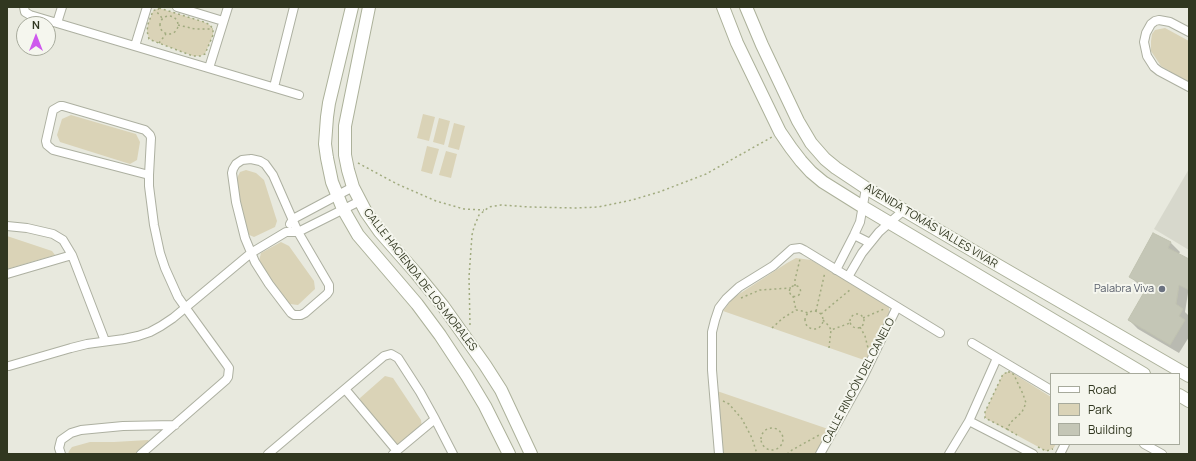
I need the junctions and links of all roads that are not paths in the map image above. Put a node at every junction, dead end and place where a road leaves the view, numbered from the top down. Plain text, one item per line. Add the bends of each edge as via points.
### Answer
1 (24, 7) edge
2 (62, 7) edge
3 (147, 7) edge
4 (177, 7) edge
5 (228, 7) edge
6 (352, 7) edge
7 (369, 7) edge
8 (723, 7) edge
9 (746, 7) edge
10 (292, 8) edge
11 (223, 21) junction
12 (57, 23) junction
13 (1189, 32) edge
14 (135, 46) junction
15 (209, 68) junction
16 (274, 87) junction
17 (1189, 87) edge
18 (299, 95) dead end
19 (149, 175) junction
20 (353, 187) junction
21 (866, 188) junction
22 (337, 195) junction
23 (360, 201) junction
24 (863, 208) junction
25 (343, 209) junction
26 (904, 210) junction
27 (293, 219) junction
28 (889, 223) junction
29 (7, 226) edge
30 (286, 232) junction
31 (298, 232) junction
32 (854, 235) junction
33 (870, 243) junction
34 (251, 253) junction
35 (72, 255) junction
36 (836, 270) junction
37 (7, 274) edge
38 (848, 277) junction
39 (443, 306) junction
40 (185, 307) junction
41 (893, 307) junction
42 (428, 319) junction
43 (940, 333) dead end
44 (105, 341) junction
45 (972, 343) dead end
46 (997, 358) junction
47 (9, 366) dead end
48 (1142, 373) edge
49 (1189, 376) edge
50 (345, 389) junction
51 (1050, 389) edge
52 (1180, 396) edge
53 (1189, 401) edge
54 (435, 419) junction
55 (969, 421) junction
56 (175, 425) junction
57 (1064, 445) edge
58 (1146, 445) edge
59 (395, 452) edge
60 (61, 454) edge
61 (141, 454) edge
62 (268, 454) edge
63 (454, 454) edge
64 (509, 454) edge
65 (531, 454) edge
66 (719, 454) edge
67 (820, 454) edge
68 (950, 454) edge
69 (1033, 454) edge
70 (1060, 454) edge
71 (1162, 454) edge

1 - 12 street via 27,14
2 - 12 street
3 - 14 street
4 - 11 street
5 - 11 street
6 - 22 main road, CALLE HACIENDA DE LOS MORALES via 327,117 325,144
7 - 20 main road, CALLE HACIENDA DE LOS MORALES via 347,113 344,142
8 - 24 main road, AVENIDA TOMÁS VALLES VIVAR via 737,43 780,132 800,162 823,182
9 - 21 main road, AVENIDA TOMÁS VALLES VIVAR via 790,106 807,137 836,168
10 - 16 street
11 - 15 street
12 - 14 street
13 - 17 street via 1170,22 1159,20 1151,24 1144,42 1147,56 1159,71
14 - 15 street
15 - 16 street
16 - 18 street
19 - 19 street via 53,150 46,141 53,110 63,106 148,132 151,138
19 - 40 street via 151,210 158,245 165,268
20 - 22 street
20 - 23 main road, CALLE HACIENDA DE LOS MORALES
21 - 24 street
21 - 26 main road, AVENIDA TOMÁS VALLES VIVAR
22 - 25 main road, CALLE HACIENDA DE LOS MORALES
22 - 27 street
23 - 25 street
23 - 39 main road, CALLE HACIENDA DE LOS MORALES via 380,232
24 - 28 main road, AVENIDA TOMÁS VALLES VIVAR
24 - 32 street
25 - 31 street
25 - 42 main road, CALLE HACIENDA DE LOS MORALES via 362,241
26 - 28 street
26 - 49 main road, AVENIDA TOMÁS VALLES VIVAR
27 - 30 street
27 - 31 street
27 - 34 street via 273,175 264,164 251,159 236,164 232,173 236,202
28 - 33 street
28 - 48 main road, AVENIDA TOMÁS VALLES VIVAR
29 - 35 street via 59,236
30 - 31 street
30 - 34 street
31 - 34 street via 330,287 327,294 301,315 291,313
32 - 33 street
32 - 36 street
33 - 38 street
34 - 40 street
35 - 37 street
35 - 44 street
36 - 38 street
36 - 66 street via 804,250 795,248 739,287 719,308 712,332
38 - 41 street
39 - 42 main road
39 - 65 main road, CALLE HACIENDA DE LOS MORALES via 501,390
40 - 44 street via 150,332
40 - 56 street via 227,365 229,373 226,380
41 - 43 street
41 - 67 street, CALLE RINCÓN DEL CANELO via 863,377
42 - 64 main road, CALLE HACIENDA DE LOS MORALES via 467,376
44 - 47 street
45 - 46 street
46 - 51 street
46 - 55 street
50 - 54 street via 384,356 391,354 398,358
50 - 59 street
50 - 62 street
52 - 53 main road
54 - 59 street
54 - 63 street
55 - 68 street
55 - 69 street
56 - 60 street via 81,430 61,440
56 - 61 street
57 - 70 street
58 - 71 street

